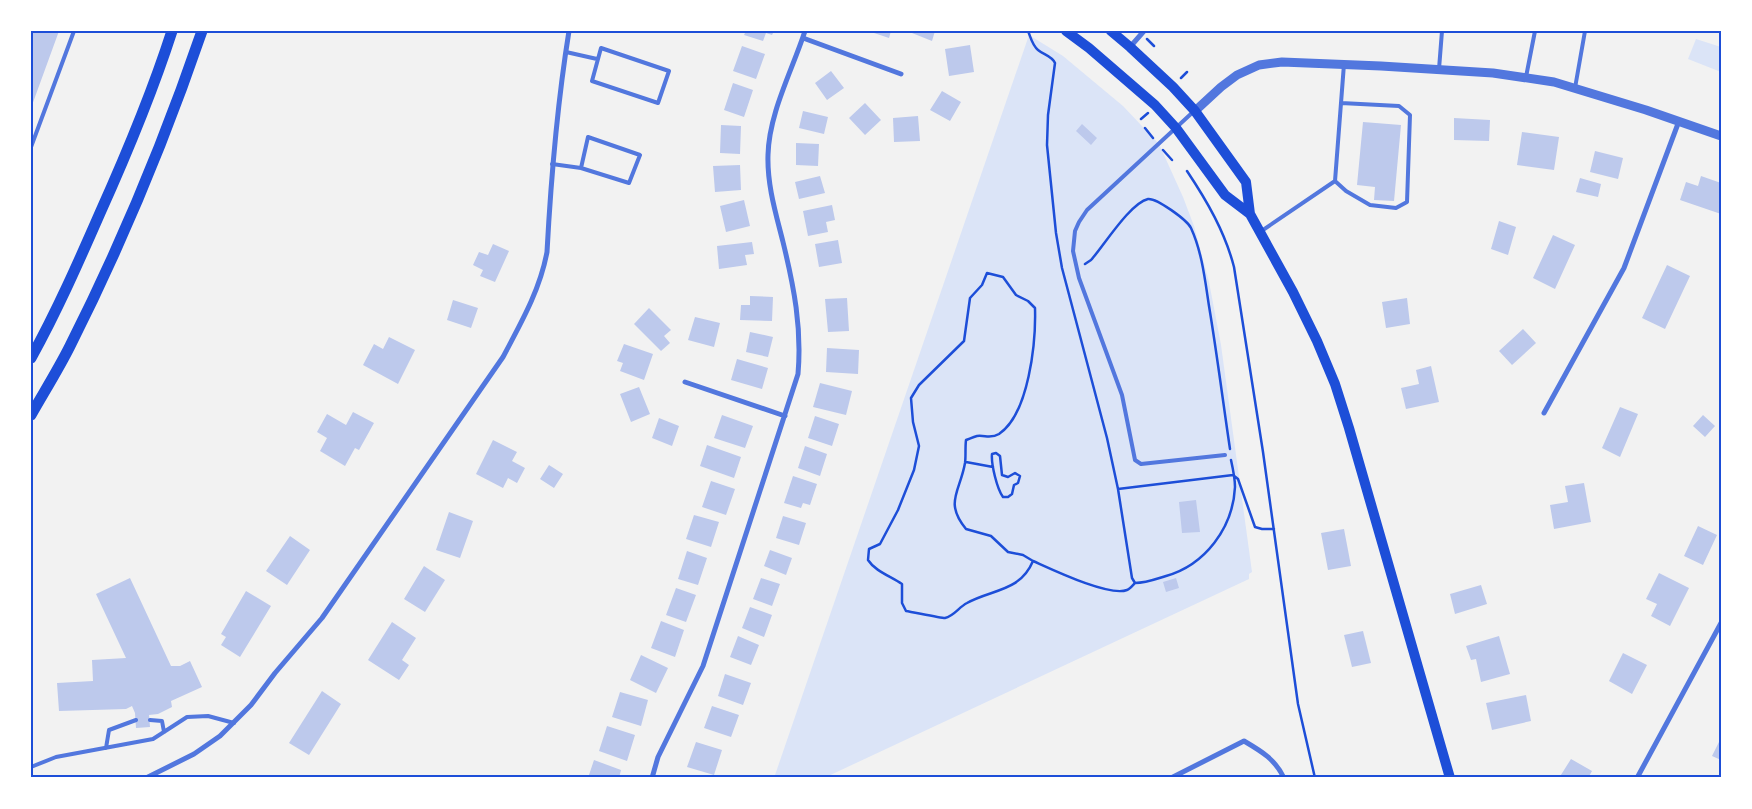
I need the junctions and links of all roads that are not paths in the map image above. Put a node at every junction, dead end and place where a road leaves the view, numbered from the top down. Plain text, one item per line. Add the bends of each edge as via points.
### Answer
1 (74, 31) edge
2 (172, 31) edge
3 (202, 31) edge
4 (569, 31) edge
5 (805, 31) edge
6 (1066, 31) edge
7 (1111, 31) edge
8 (1144, 31) edge
9 (1442, 31) edge
10 (1535, 31) edge
11 (1585, 31) edge
12 (803, 38) junction
13 (1130, 47) junction
14 (566, 52) junction
15 (597, 59) junction
16 (1344, 64) junction
17 (1439, 69) junction
18 (901, 74) dead end
19 (1526, 77) junction
20 (1575, 88) junction
21 (1341, 103) junction
22 (1195, 111) junction
23 (1679, 121) junction
24 (1176, 128) junction
25 (1721, 136) edge
26 (31, 147) edge
27 (552, 164) junction
28 (581, 168) junction
29 (1335, 182) junction
30 (1250, 214) junction
31 (1260, 232) junction
32 (31, 358) edge
33 (685, 382) dead end
34 (1544, 413) dead end
35 (31, 415) edge
36 (784, 416) junction
37 (1225, 455) dead end
38 (1721, 623) edge
39 (136, 720) dead end
40 (150, 720) dead end
41 (234, 723) junction
42 (164, 732) junction
43 (106, 748) junction
44 (31, 767) edge
45 (146, 778) edge
46 (652, 778) edge
47 (1171, 778) edge
48 (1284, 778) edge
49 (1450, 778) edge
50 (1637, 778) edge

1 - 26 lane
2 - 32 main road via 120,167
3 - 35 main road via 136,203 70,347
4 - 14 street
5 - 12 street
6 - 24 main road via 1155,105
7 - 13 main road
8 - 13 street
9 - 17 lane
10 - 19 lane
11 - 20 lane
12 - 18 street
12 - 36 street via 772,125 768,156 772,196 794,293 800,348 798,374
13 - 22 main road via 1174,86
14 - 15 lane
14 - 27 street
15 - 15 lane via 592,80 658,104 669,71 601,48
16 - 17 street
16 - 21 lane
16 - 22 street via 1259,64 1237,75
17 - 19 street
19 - 20 street
20 - 23 street
21 - 29 lane
21 - 29 lane via 1399,106 1410,115 1407,202 1396,208 1370,205
22 - 24 lane
22 - 30 main road via 1246,182
23 - 25 street
23 - 34 street via 1624,268
24 - 30 main road via 1225,195
24 - 37 lane via 1100,196 1081,219 1073,241 1076,266 1119,386 1135,460 1141,464
27 - 28 lane
27 - 41 street via 545,264 528,311 502,357 322,618
28 - 28 lane via 628,184 640,155 588,137
29 - 31 lane
30 - 31 main road
31 - 49 main road via 1317,341 1334,384
33 - 36 street
36 - 46 street via 703,666 658,757
38 - 50 street
39 - 43 lane via 109,730
40 - 42 lane via 162,721
41 - 42 lane via 208,716 187,717
41 - 45 street via 194,754
42 - 43 lane via 153,739
43 - 44 lane via 56,757
47 - 48 street via 1244,741 1271,758

